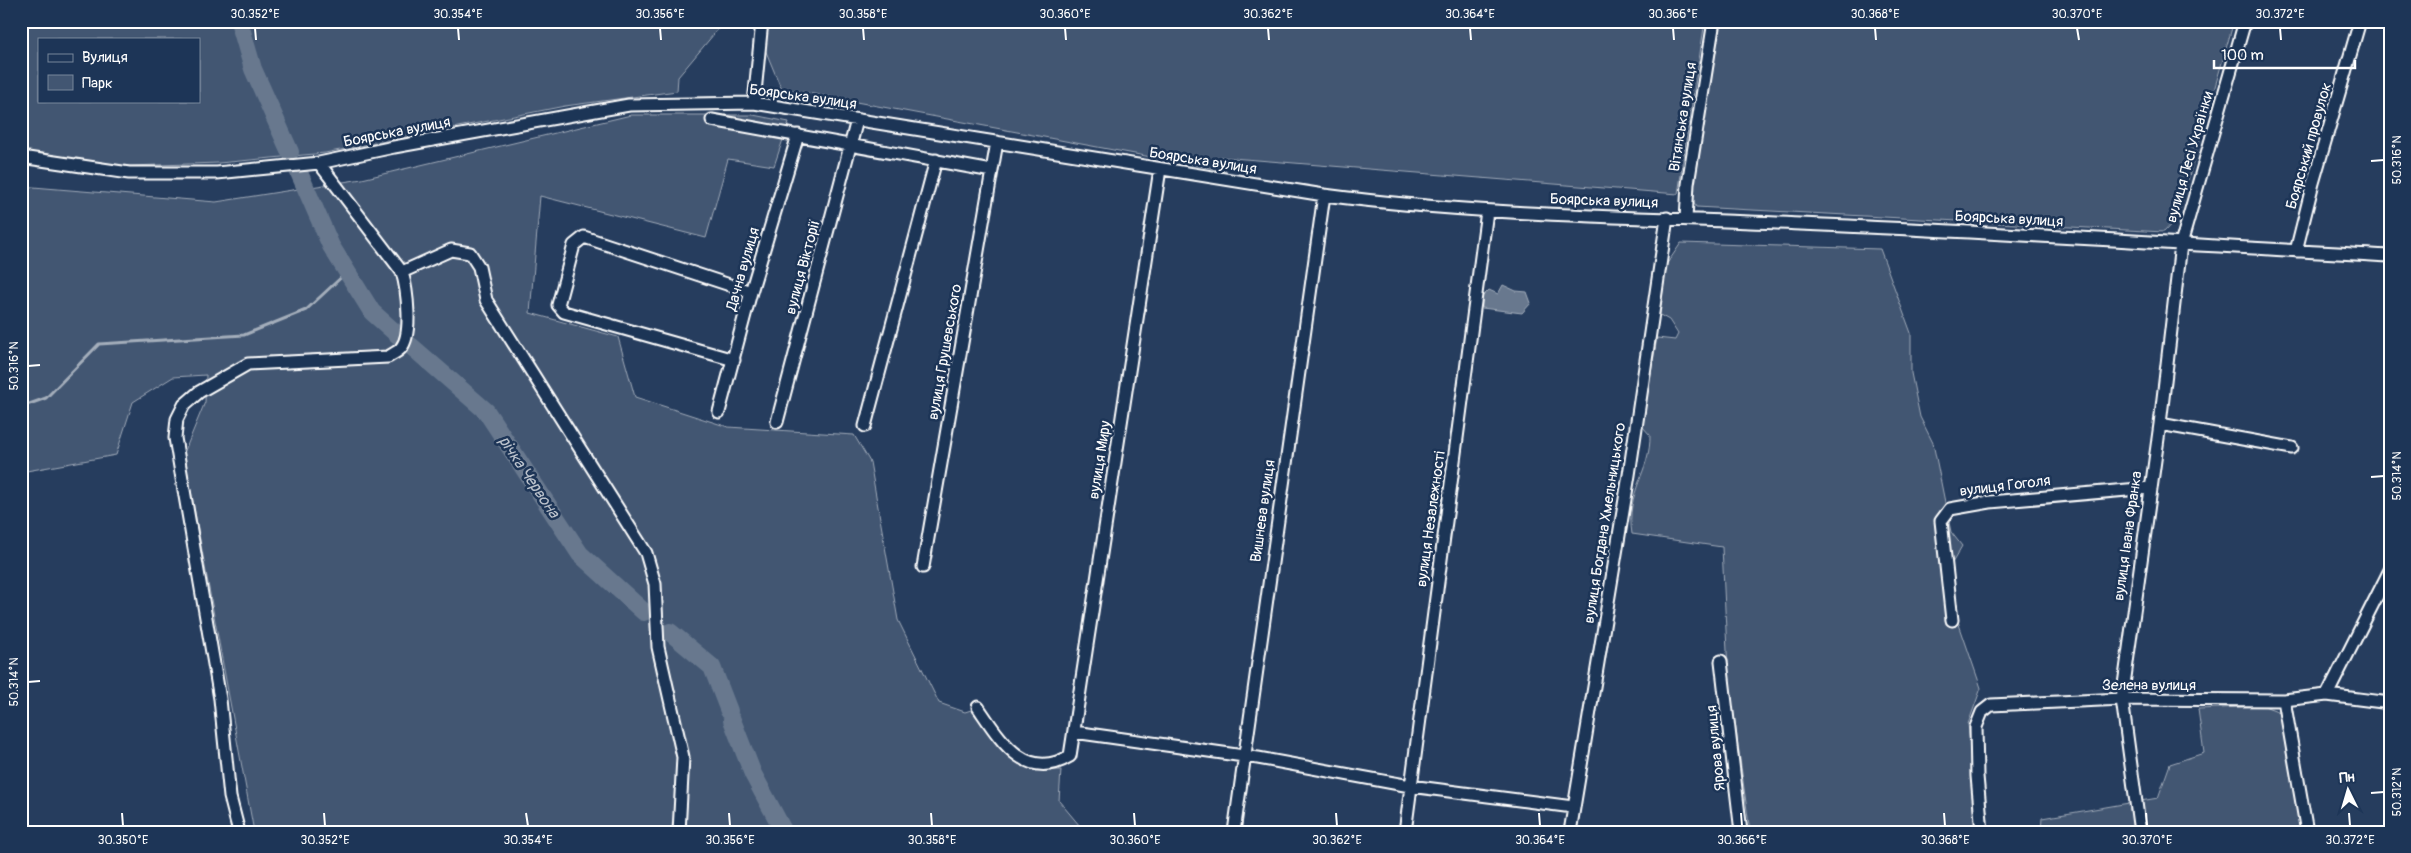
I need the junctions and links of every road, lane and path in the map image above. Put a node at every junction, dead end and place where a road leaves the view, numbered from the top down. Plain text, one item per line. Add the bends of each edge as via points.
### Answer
1 (762, 21) edge
2 (1714, 21) edge
3 (2245, 21) edge
4 (2360, 21) edge
5 (754, 103) junction
6 (712, 120) dead end
7 (857, 120) junction
8 (798, 135) junction
9 (997, 142) junction
10 (851, 145) junction
11 (21, 157) edge
12 (936, 160) junction
13 (319, 163) junction
14 (1160, 169) junction
15 (992, 171) junction
16 (1324, 195) junction
17 (1487, 211) junction
18 (1668, 218) junction
19 (1686, 218) junction
20 (2181, 244) junction
21 (2296, 251) junction
22 (2390, 256) edge
23 (402, 272) junction
24 (751, 292) junction
25 (734, 360) junction
26 (719, 412) dead end
27 (778, 422) dead end
28 (2160, 424) junction
29 (865, 426) dead end
30 (2292, 448) dead end
31 (2150, 488) junction
32 (923, 567) dead end
33 (2390, 570) edge
34 (1952, 620) dead end
35 (1722, 661) dead end
36 (2327, 695) junction
37 (2122, 699) junction
38 (2284, 700) junction
39 (2390, 703) edge
40 (978, 707) dead end
41 (1074, 732) junction
42 (1244, 757) junction
43 (1410, 786) junction
44 (1573, 807) junction
45 (239, 832) edge
46 (679, 832) edge
47 (1234, 832) edge
48 (1405, 832) edge
49 (1570, 832) edge
50 (1741, 832) edge
51 (1982, 832) edge
52 (2140, 832) edge
53 (2307, 832) edge

1 - 5 street
2 - 19 street, Вітянська вулиця via 1688,184
3 - 20 street, вулиця Лесі Українки
4 - 21 street, Боярський провулок
5 - 7 street, Боярська вулиця
5 - 13 street, Боярська вулиця via 629,105
6 - 8 street
7 - 9 street, Боярська вулиця
7 - 10 street, вулиця Вікторії
8 - 10 street
8 - 24 street, Дачна вулиця
9 - 14 street, Боярська вулиця
9 - 15 street, вулиця Грушевського
10 - 12 street
10 - 27 street, вулиця Вікторії
11 - 13 street, Боярська вулиця via 129,173 217,173
12 - 15 street
12 - 29 street
13 - 23 street
14 - 16 street, Боярська вулиця
14 - 41 street, вулиця Миру
15 - 32 street, вулиця Грушевського
16 - 17 street, Боярська вулиця
16 - 42 street, Вишнева вулиця
17 - 18 street, Боярська вулиця
17 - 43 street, вулиця Незалежності
18 - 19 street, Боярська вулиця
18 - 44 street, вулиця Богдана Хмельницького
19 - 20 street, Боярська вулиця
20 - 21 street, Боярська вулиця
20 - 28 street, вулиця Івана Франка
21 - 22 street, Боярська вулиця
23 - 45 street via 406,287 408,336 401,348 388,357 248,364 200,392 184,405 177,419 178,456 220,699 230,797
23 - 46 street via 451,250 470,253 479,267 486,300 646,553 655,584 658,647 683,757
24 - 25 street, Дачна вулиця
24 - 25 street via 584,237 574,245 558,305 564,312
25 - 26 street, Дачна вулиця
28 - 30 street
28 - 31 street, вулиця Івана Франка
31 - 34 street, вулиця Гоголя via 1950,508 1941,521
31 - 37 street, вулиця Івана Франка
33 - 36 street
35 - 50 street, Ярова вулиця
36 - 38 street, Зелена вулиця
36 - 39 street, Зелена вулиця
37 - 38 street, Зелена вулиця
37 - 51 street, Зелена вулиця via 1991,705 1982,712 1976,727
37 - 52 street, вулиця Івана Франка
38 - 53 street
40 - 41 street, вулиця Миру via 1008,750 1034,764 1058,763 1070,756
41 - 42 street
42 - 43 street
42 - 47 street, Вишнева вулиця
43 - 44 street
43 - 48 street, вулиця Незалежності
44 - 49 street, вулиця Богдана Хмельницького

